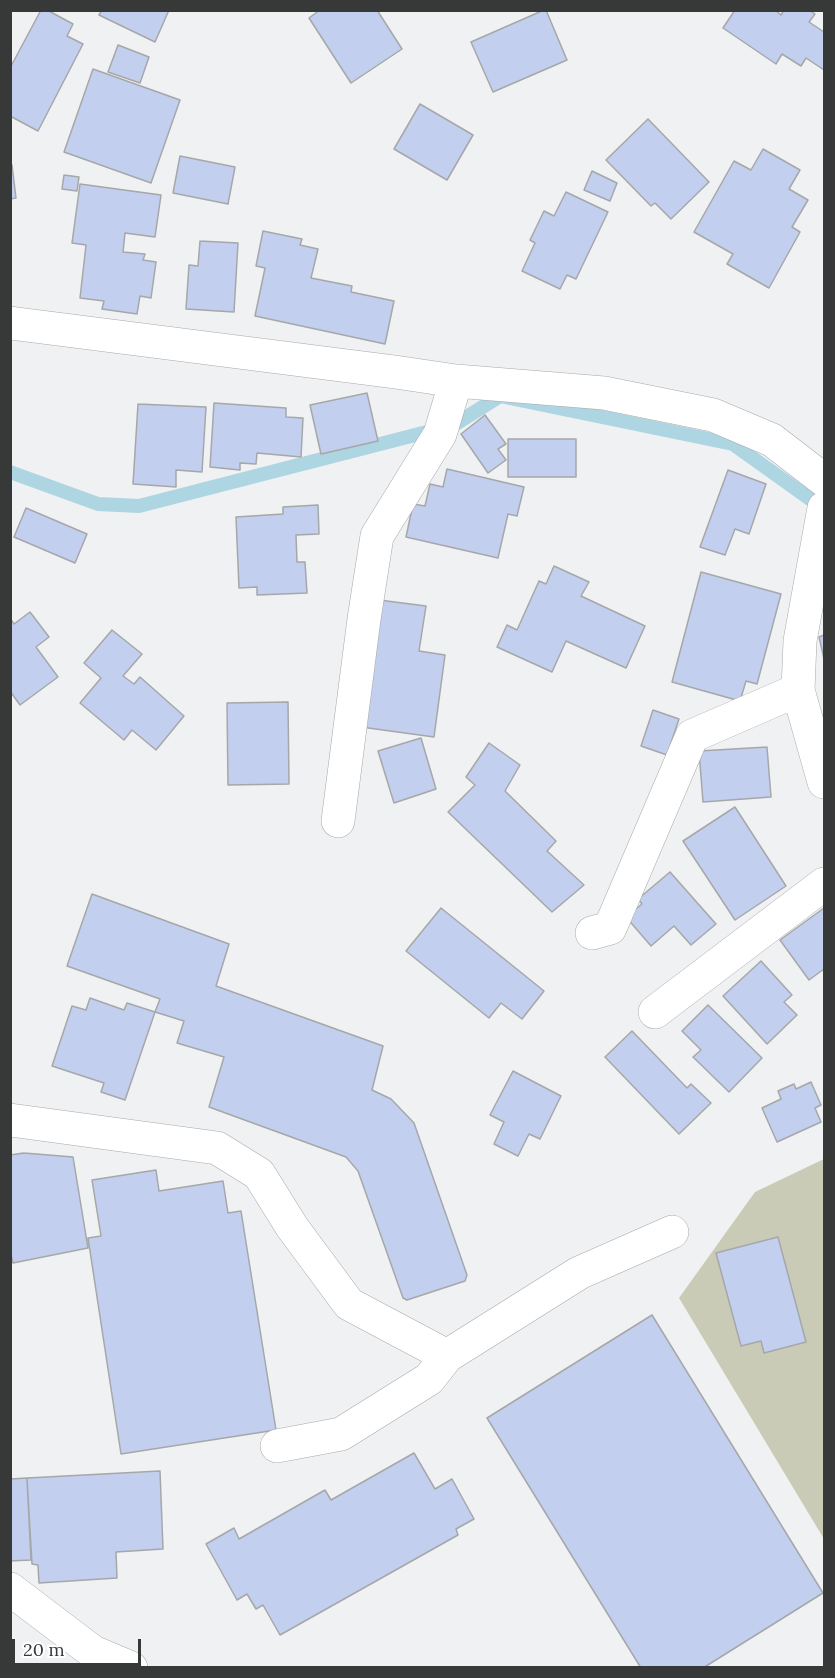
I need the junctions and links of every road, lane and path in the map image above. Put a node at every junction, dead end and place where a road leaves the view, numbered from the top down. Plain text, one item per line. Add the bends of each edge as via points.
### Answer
1 (10, 323) edge
2 (456, 381) junction
3 (825, 480) edge
4 (825, 508) edge
5 (798, 690) junction
6 (825, 782) edge
7 (338, 821) dead end
8 (825, 884) edge
9 (592, 933) dead end
10 (655, 1012) dead end
11 (10, 1120) edge
12 (672, 1232) dead end
13 (447, 1356) junction
14 (277, 1446) dead end
15 (10, 1589) edge
16 (131, 1668) edge

1 - 2 street
2 - 3 street via 604,393 713,415 772,440
2 - 7 street via 440,434 377,536
4 - 5 street via 800,640
5 - 6 street
5 - 9 street via 692,736 610,928
8 - 10 street
11 - 13 street via 217,1148 259,1174 292,1227 349,1304
12 - 13 street via 579,1273
13 - 14 street via 429,1379 340,1434
15 - 16 street via 93,1652

